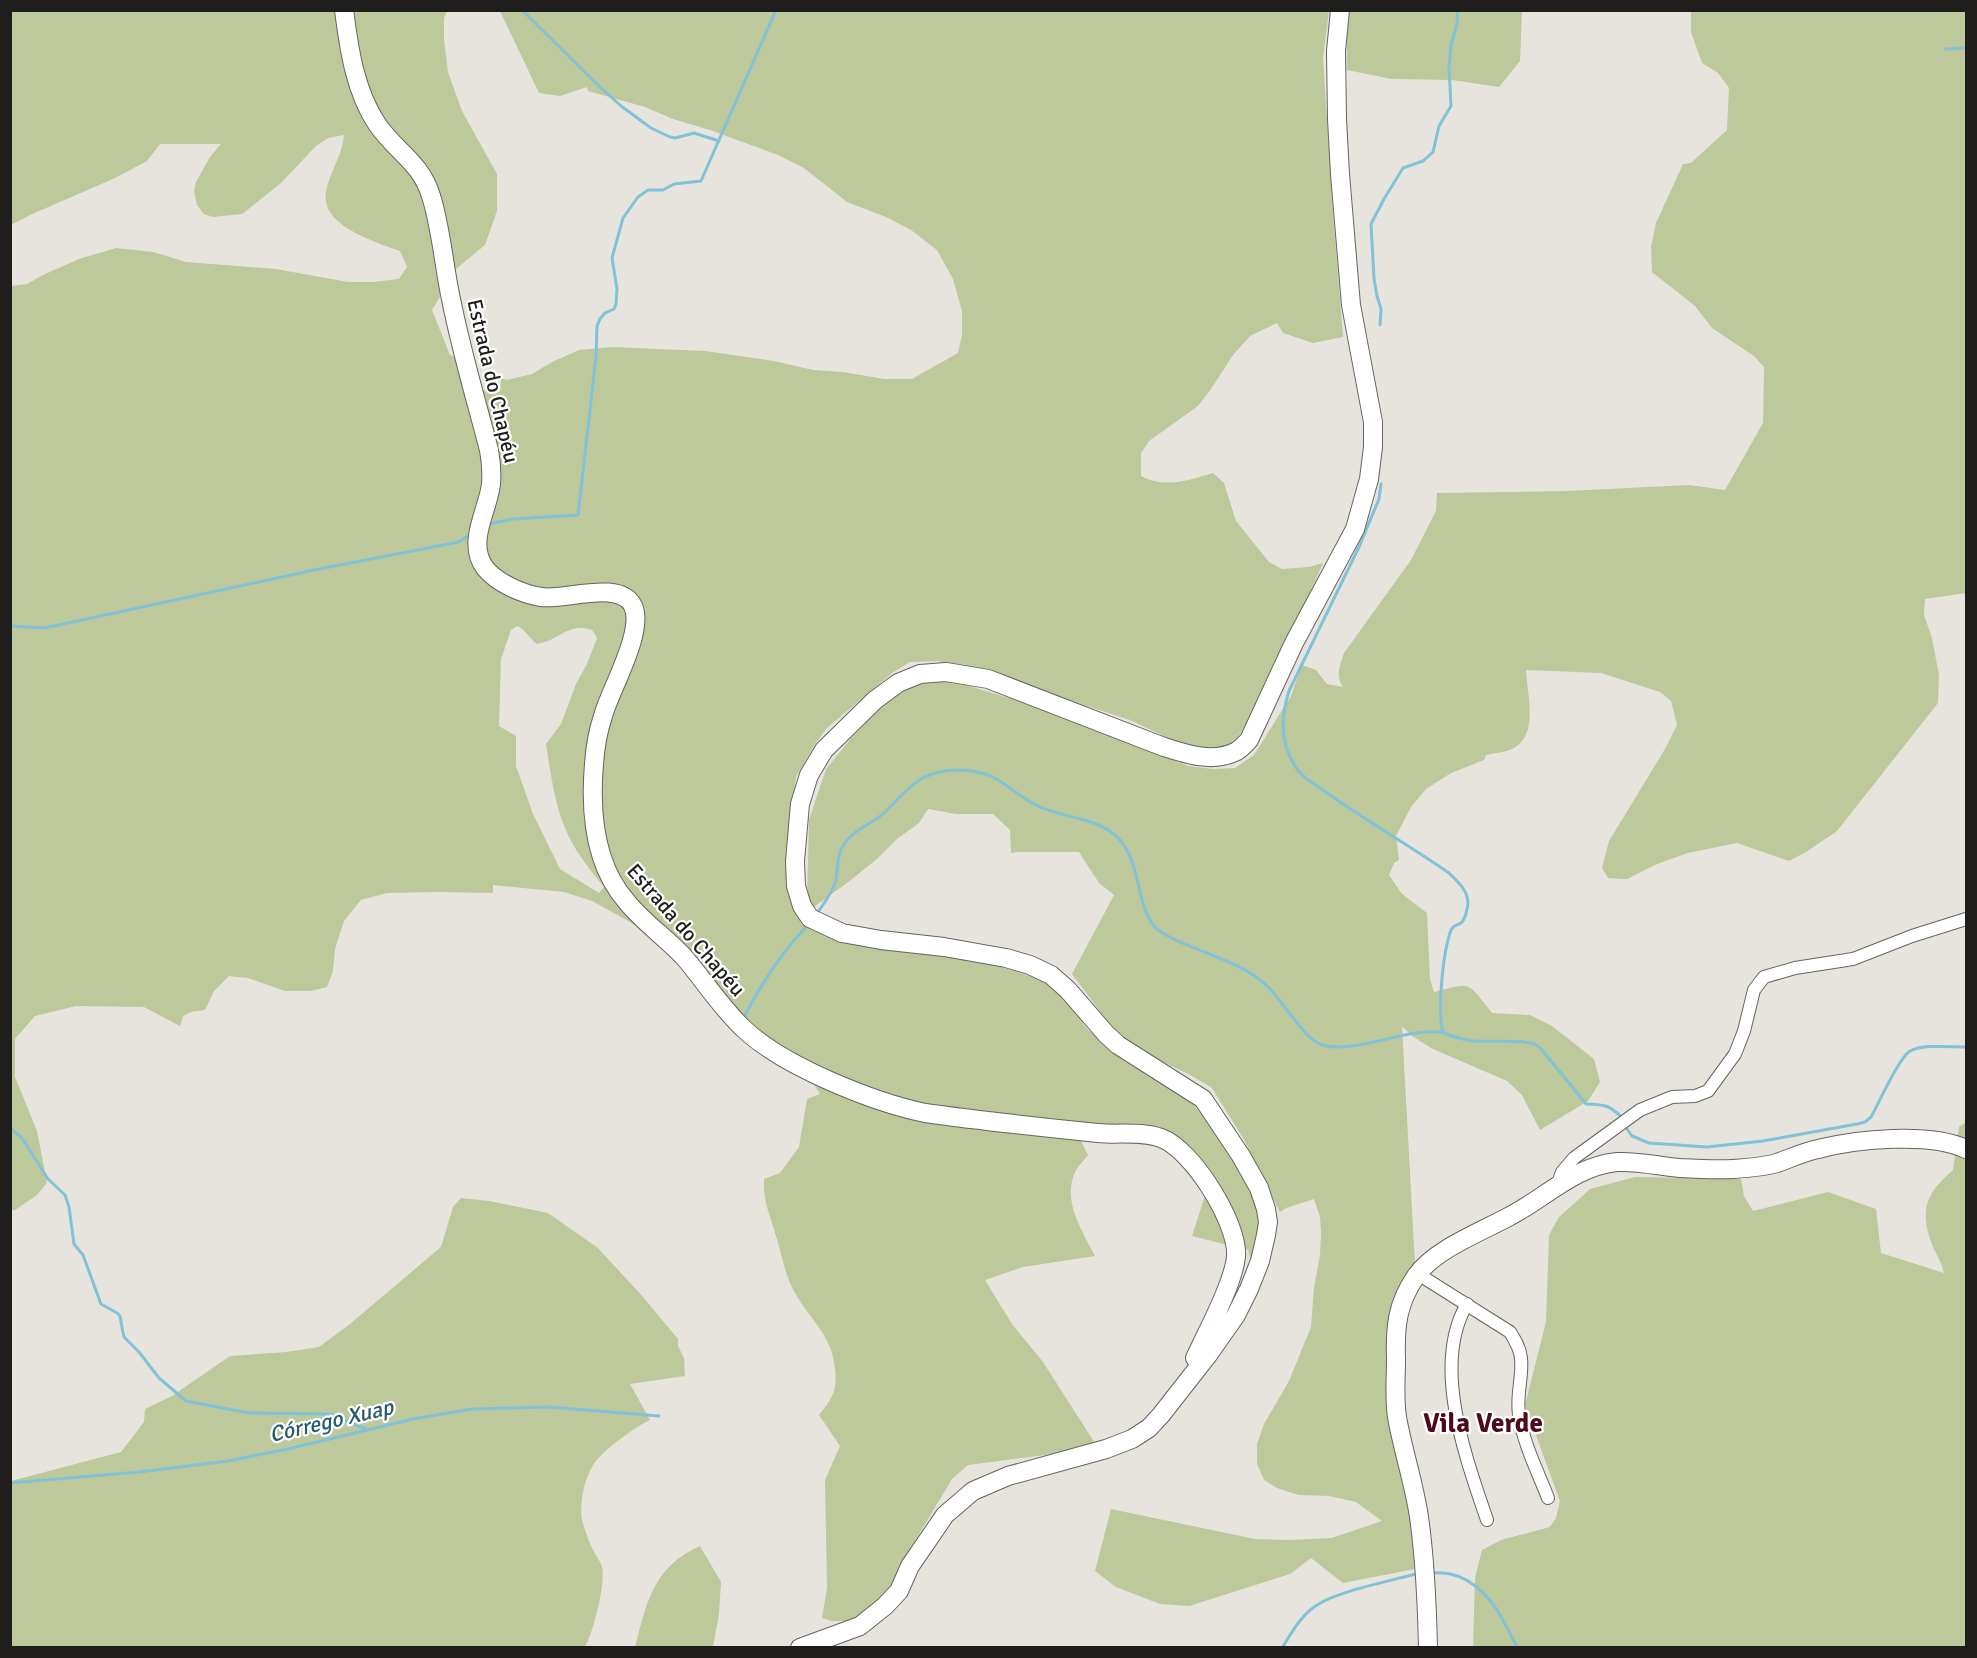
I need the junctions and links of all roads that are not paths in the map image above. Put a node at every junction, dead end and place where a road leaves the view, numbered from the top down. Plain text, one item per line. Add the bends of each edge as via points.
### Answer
1 (344, 10) edge
2 (1340, 10) edge
3 (1966, 919) edge
4 (1966, 1149) edge
5 (1557, 1186) junction
6 (1418, 1274) junction
7 (1467, 1304) junction
8 (1183, 1385) junction
9 (1548, 1498) dead end
10 (1486, 1520) dead end
11 (800, 1647) edge
12 (1428, 1647) edge

1 - 8 street, Estrada do Chapéu via 365,101 387,137 414,163 431,195 492,470 481,518 479,554 486,568 500,580 542,597 596,591 625,597 633,605 631,647 602,717 594,763 593,810 606,872 628,904 682,956 745,1030 814,1073 925,1113 1158,1137 1180,1149 1224,1213 1236,1246 1232,1276
2 - 8 street via 1336,51 1339,152 1351,305 1371,405 1369,479 1355,529 1294,643 1249,740 1236,752 1219,757 1193,756 988,678 946,672 920,674 898,683 875,700 824,750 808,775 800,804 796,886 810,918 842,933 1030,964 1068,990 1118,1045 1203,1099 1217,1118 1259,1188 1268,1221 1250,1289 1236,1315
3 - 5 street via 1852,959 1764,977 1754,990 1735,1054 1708,1091 1672,1097 1640,1110 1574,1158
4 - 5 street via 1942,1141 1878,1140 1837,1144 1746,1168 1716,1170 1617,1162 1594,1167
5 - 6 street via 1435,1258
6 - 7 street
6 - 12 street via 1399,1309 1395,1327 1396,1395 1422,1537
7 - 9 street via 1510,1332 1518,1344 1519,1415
7 - 10 street via 1453,1344 1454,1403
8 - 11 street via 1149,1428 1132,1439 1008,1476 973,1491 945,1515 885,1606 860,1626

